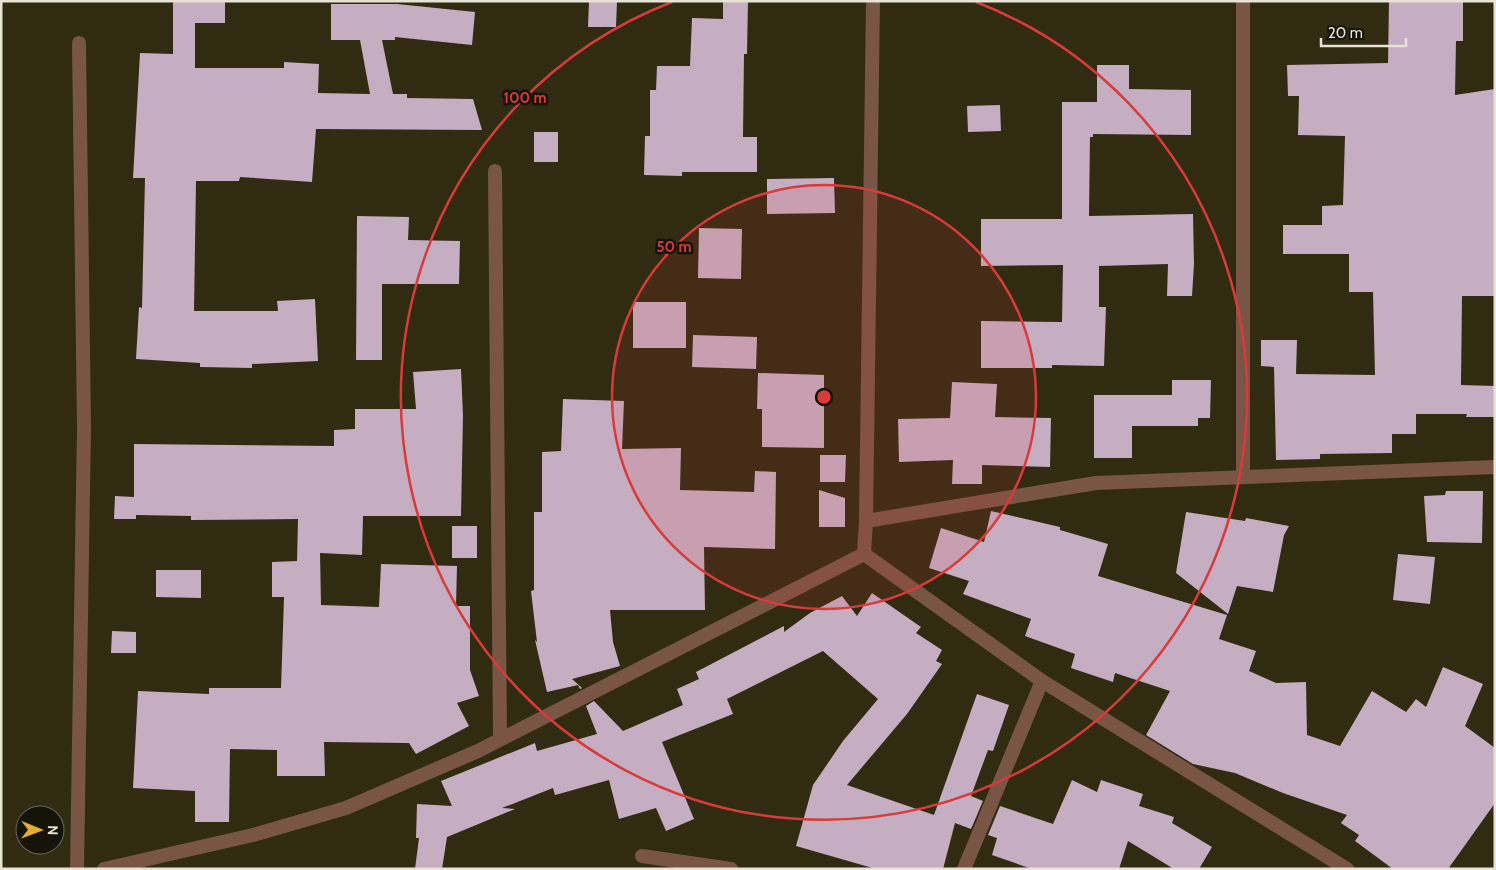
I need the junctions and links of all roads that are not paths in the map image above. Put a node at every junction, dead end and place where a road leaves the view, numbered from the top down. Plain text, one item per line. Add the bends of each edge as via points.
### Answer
1 (873, 1) edge
2 (1243, 1) edge
3 (79, 44) dead end
4 (495, 171) dead end
5 (1495, 467) edge
6 (1243, 476) junction
7 (866, 521) junction
8 (864, 554) junction
9 (1042, 681) junction
10 (500, 740) junction
11 (642, 856) dead end
12 (77, 869) edge
13 (104, 869) edge
14 (730, 869) edge
15 (964, 869) edge
16 (1347, 869) edge

1 - 7 street
2 - 6 street
3 - 12 street via 84,427
4 - 10 street
5 - 6 street
6 - 7 street via 1096,483
7 - 8 street
8 - 9 street
8 - 10 street
9 - 15 street
9 - 16 street
10 - 13 street via 346,808 253,835
11 - 14 street

